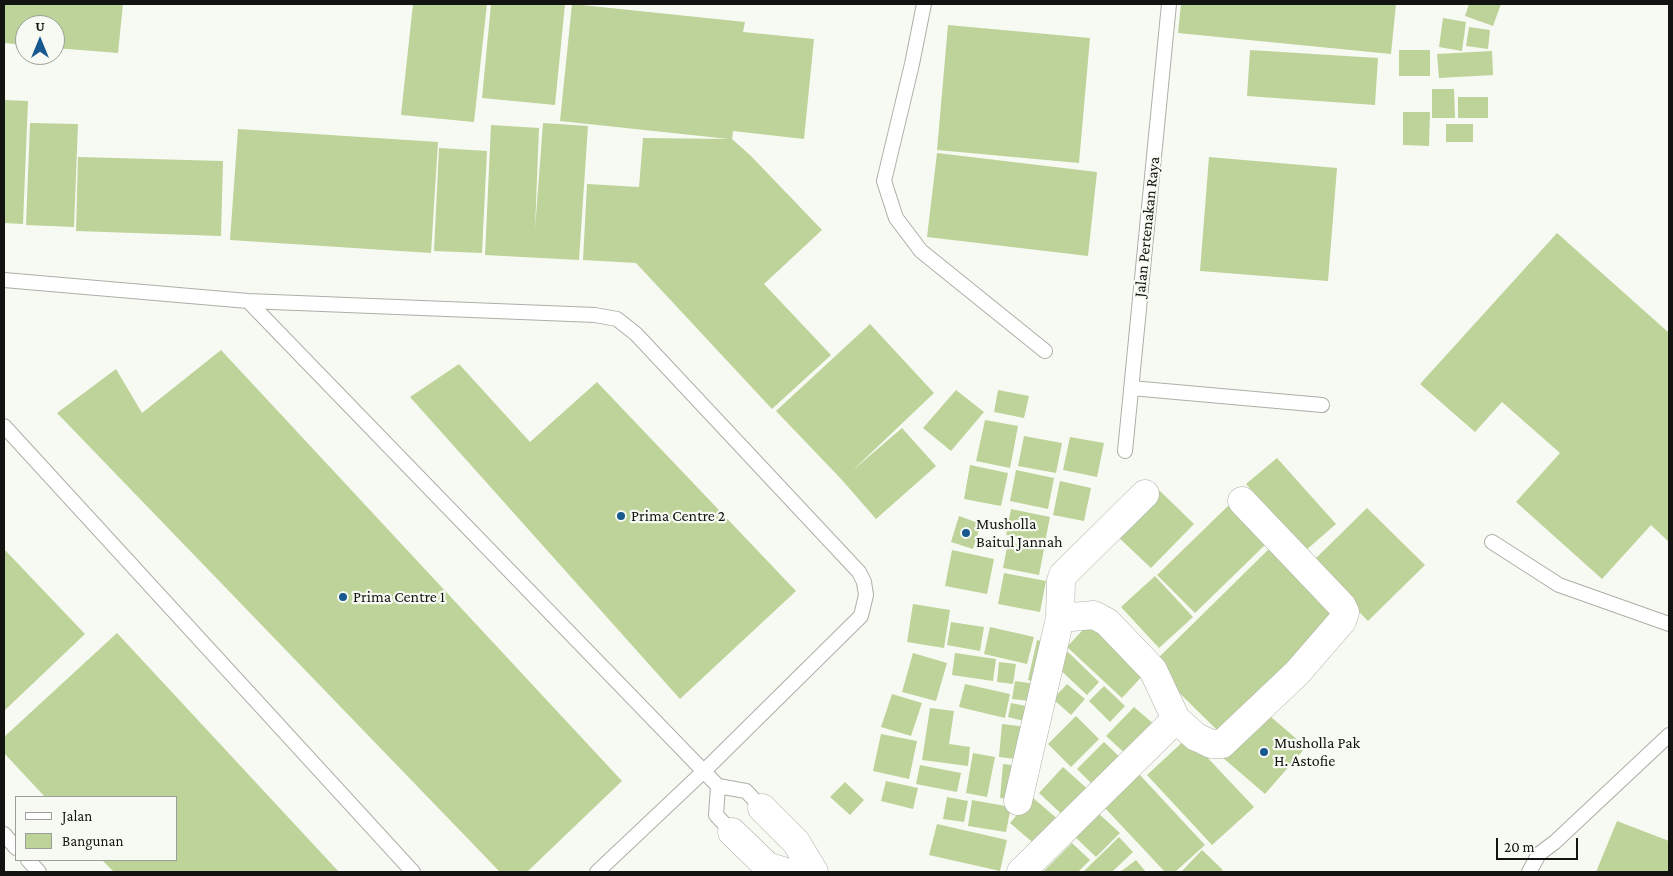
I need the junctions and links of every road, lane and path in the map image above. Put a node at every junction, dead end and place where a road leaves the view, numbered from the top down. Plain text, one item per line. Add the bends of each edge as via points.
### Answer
1 (924, 4) edge
2 (1169, 4) edge
3 (4, 280) edge
4 (248, 301) junction
5 (1045, 351) dead end
6 (1131, 388) junction
7 (1322, 405) dead end
8 (4, 426) edge
9 (1125, 451) dead end
10 (1145, 494) dead end
11 (1242, 501) dead end
12 (1492, 542) dead end
13 (1060, 618) junction
14 (1669, 624) edge
15 (1176, 719) junction
16 (1669, 735) edge
17 (704, 771) junction
18 (718, 786) junction
19 (1018, 801) dead end
20 (762, 808) joint
21 (732, 832) joint
22 (4, 834) edge
23 (15, 847) edge
24 (29, 861) edge
25 (39, 872) edge
26 (413, 872) edge
27 (597, 872) edge
28 (786, 872) edge
29 (814, 872) edge
30 (1021, 872) edge
31 (1529, 872) edge

1 - 5 lane via 884,181 896,218 921,251
2 - 6 lane, Jalan Pertenakan Raya
3 - 4 lane
4 - 17 lane
4 - 17 lane via 595,315 618,319 636,334 859,572 864,582 866,595 861,616
6 - 7 lane
6 - 9 lane, Jalan Pertenakan Raya
8 - 26 lane
10 - 13 street via 1063,575
11 - 15 street via 1342,606 1344,617 1297,673 1222,744 1202,740
12 - 14 lane via 1559,585
13 - 15 street via 1094,615 1107,622 1153,670
13 - 19 street
15 - 30 street
16 - 31 lane via 1540,854
17 - 18 lane
17 - 27 lane
18 - 20 lane via 746,791
18 - 21 lane via 716,815
20 - 29 street via 796,842
21 - 28 street via 767,866
22 - 23 lane
24 - 25 lane

